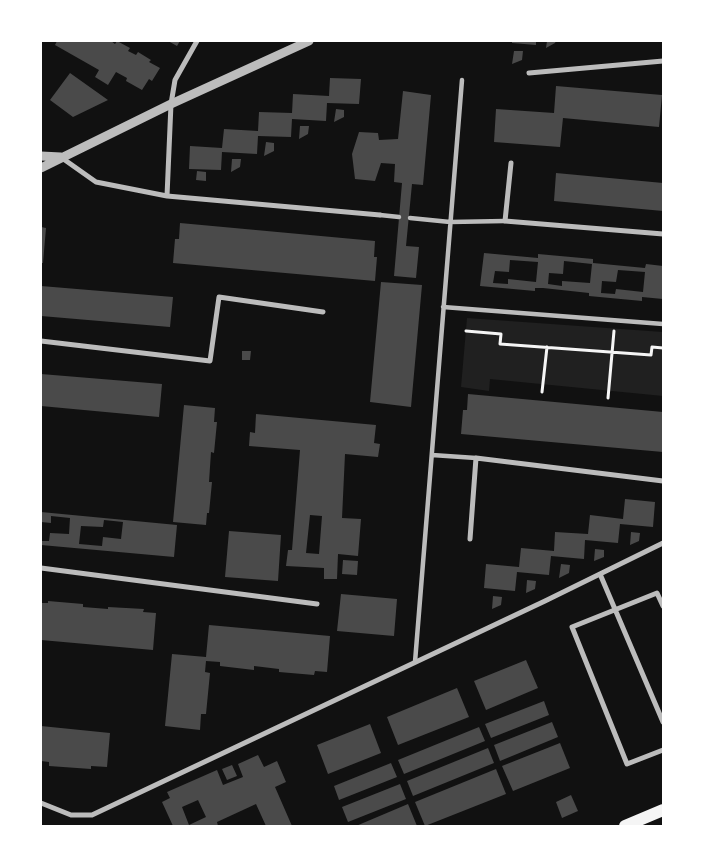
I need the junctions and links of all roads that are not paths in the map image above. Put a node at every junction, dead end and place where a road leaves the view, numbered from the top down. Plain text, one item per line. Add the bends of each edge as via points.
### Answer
1 (197, 41) edge
2 (309, 41) edge
3 (663, 61) edge
4 (530, 73) dead end
5 (462, 80) dead end
6 (171, 104) junction
7 (41, 156) edge
8 (62, 158) junction
9 (511, 163) dead end
10 (41, 168) edge
11 (167, 196) junction
12 (380, 215) joint
13 (398, 217) dead end
14 (410, 218) dead end
15 (505, 221) junction
16 (450, 222) junction
17 (663, 234) edge
18 (443, 307) junction
19 (323, 312) dead end
20 (663, 324) edge
21 (41, 341) edge
22 (432, 455) junction
23 (476, 458) junction
24 (663, 481) edge
25 (470, 539) dead end
26 (663, 543) edge
27 (41, 568) edge
28 (600, 574) junction
29 (317, 604) dead end
30 (663, 606) edge
31 (616, 610) junction
32 (415, 662) junction
33 (663, 722) edge
34 (663, 750) edge
35 (41, 804) edge
36 (663, 810) edge
37 (625, 826) edge

1 - 6 street via 175,80
2 - 6 street
3 - 4 street
5 - 16 street
6 - 8 street
6 - 11 street
7 - 8 street
8 - 10 street
8 - 11 street via 96,182
9 - 15 street
11 - 12 street
12 - 13 street
14 - 16 street
15 - 16 street
15 - 17 street
16 - 18 street
18 - 20 street
18 - 22 street
19 - 21 street via 219,297 210,361
22 - 23 street
22 - 32 street
23 - 24 street
23 - 25 street
26 - 28 street
27 - 29 street
28 - 31 street
28 - 32 street
30 - 31 street via 657,593
31 - 33 street
31 - 34 street via 572,627 627,764
32 - 35 street via 92,814 71,815
36 - 37 main road

